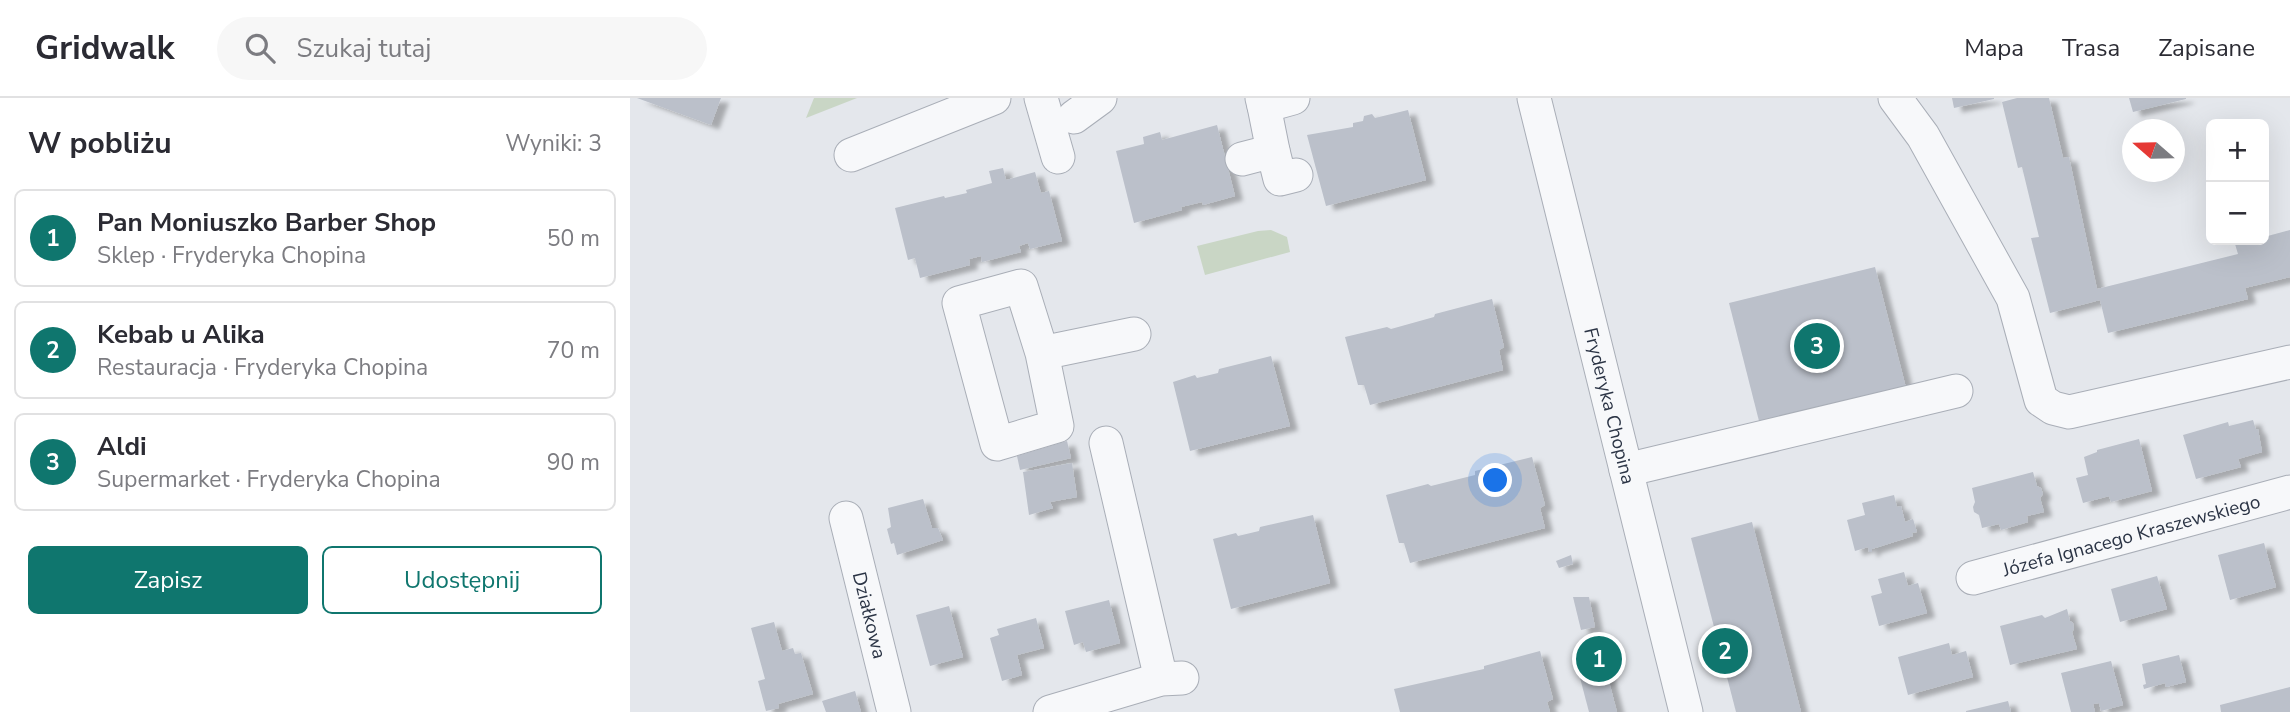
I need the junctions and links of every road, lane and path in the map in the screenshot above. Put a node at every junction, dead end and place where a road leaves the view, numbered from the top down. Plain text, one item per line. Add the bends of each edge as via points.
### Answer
1 (993, 98) edge
2 (1041, 98) edge
3 (1534, 98) edge
4 (1895, 98) edge
5 (1273, 101) edge
6 (851, 155) dead end
7 (1058, 158) dead end
8 (1296, 176) dead end
9 (1134, 334) dead end
10 (1042, 354) dead end
11 (2290, 362) edge
12 (1956, 391) dead end
13 (1106, 443) dead end
14 (1626, 470) junction
15 (2290, 492) edge
16 (846, 518) dead end
17 (1973, 578) dead end
18 (894, 712) edge
19 (1050, 712) edge
20 (1686, 712) edge

1 - 6 street
2 - 7 street
3 - 14 street, Fryderyka Chopina
4 - 11 street via 1923,136 2013,298 2041,400 2069,412
5 - 8 street via 1258,155 1280,179
9 - 10 street
12 - 14 street
13 - 19 street via 1171,679
14 - 20 street, Fryderyka Chopina
15 - 17 street, Józefa Ignacego Kraszewskiego
16 - 18 street, Działkowa

